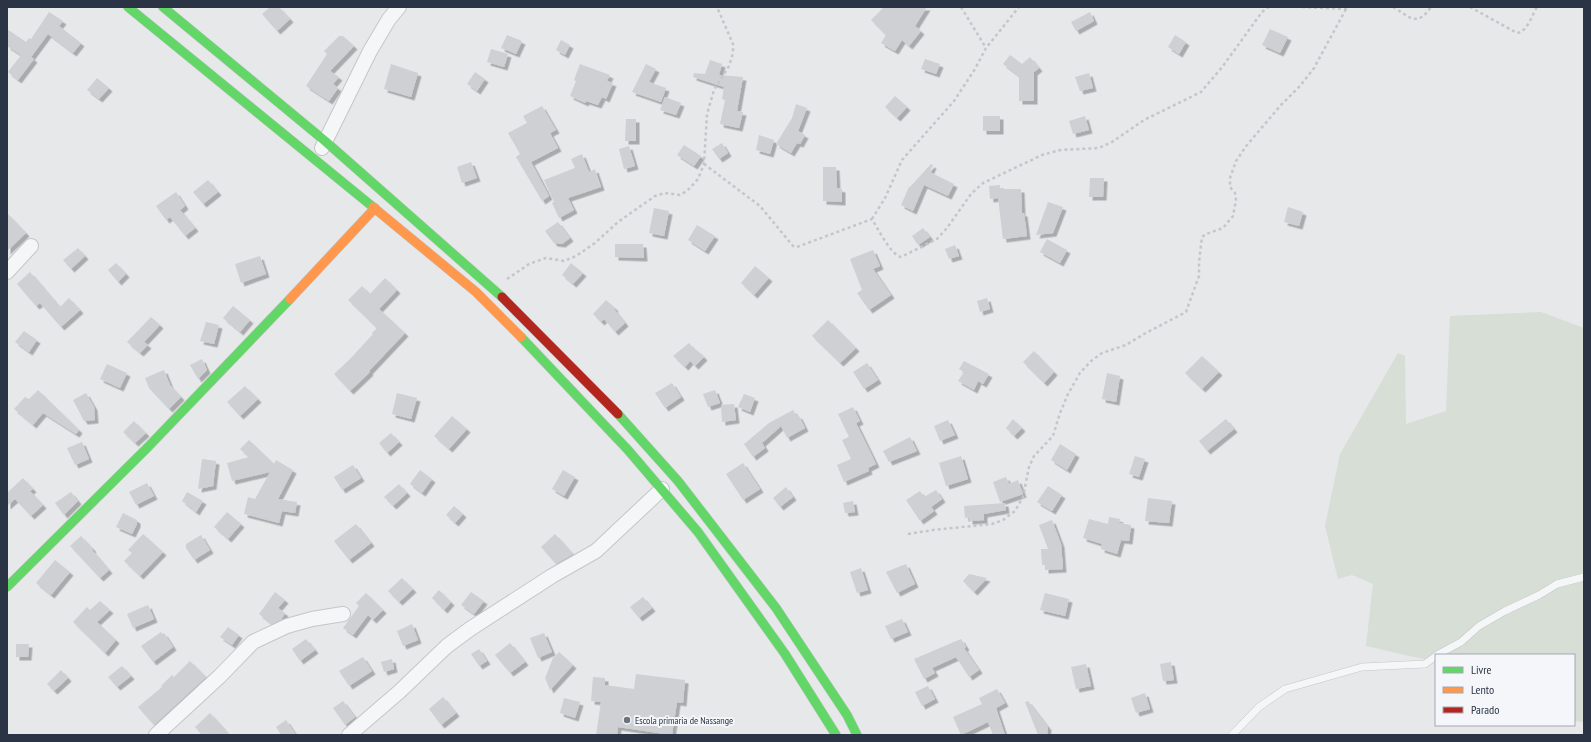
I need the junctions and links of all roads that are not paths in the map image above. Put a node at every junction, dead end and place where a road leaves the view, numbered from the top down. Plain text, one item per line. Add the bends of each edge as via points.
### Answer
1 (128, 7) edge
2 (163, 7) edge
3 (399, 7) edge
4 (325, 141) junction
5 (316, 161) junction
6 (375, 208) junction
7 (30, 246) dead end
8 (7, 272) edge
9 (662, 489) junction
10 (1584, 577) edge
11 (7, 587) edge
12 (343, 614) dead end
13 (1439, 654) edge
14 (1435, 656) edge
15 (156, 735) edge
16 (349, 735) edge
17 (836, 735) edge
18 (857, 735) edge
19 (1232, 735) edge

1 - 5 main road
2 - 4 main road
3 - 4 street via 370,50
4 - 5 street
4 - 18 main road via 495,290 605,400 678,482 776,608 847,715
5 - 6 main road
6 - 9 main road via 476,292 575,393
6 - 11 main road via 205,389
7 - 8 street
9 - 16 street via 596,551 552,576 447,646
9 - 17 main road via 698,532 743,594 785,654
10 - 13 lane via 1557,584 1505,611 1479,626 1461,642
12 - 15 street via 287,626 253,642
14 - 19 lane via 1425,664 1362,667 1285,689 1259,707

